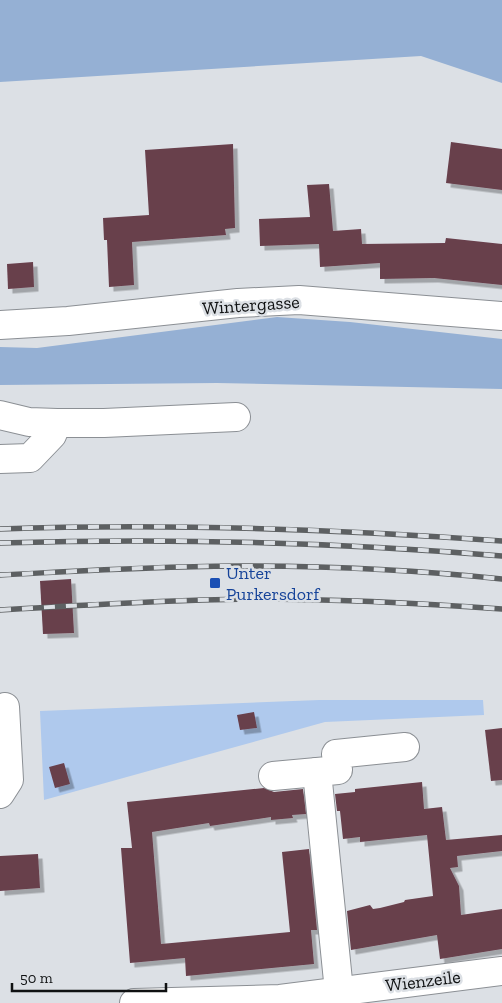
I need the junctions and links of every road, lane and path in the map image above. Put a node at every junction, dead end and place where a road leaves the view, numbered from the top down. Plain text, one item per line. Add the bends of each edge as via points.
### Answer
1 (502, 316) edge
2 (0, 325) edge
3 (0, 415) edge
4 (236, 417) dead end
5 (57, 423) junction
6 (0, 459) edge
7 (5, 707) dead end
8 (404, 746) dead end
9 (317, 772) junction
10 (273, 776) dead end
11 (0, 794) edge
12 (502, 971) edge
13 (339, 991) junction
14 (134, 1003) edge

1 - 2 street, Wintergasse via 299,300
3 - 5 street via 28,422
4 - 5 street
5 - 6 street via 52,435 30,458
7 - 11 street via 9,780
8 - 9 street via 336,754 338,770
9 - 10 street
9 - 13 street
12 - 13 street, Wienzeile
13 - 14 street, Wienzeile via 280,999

